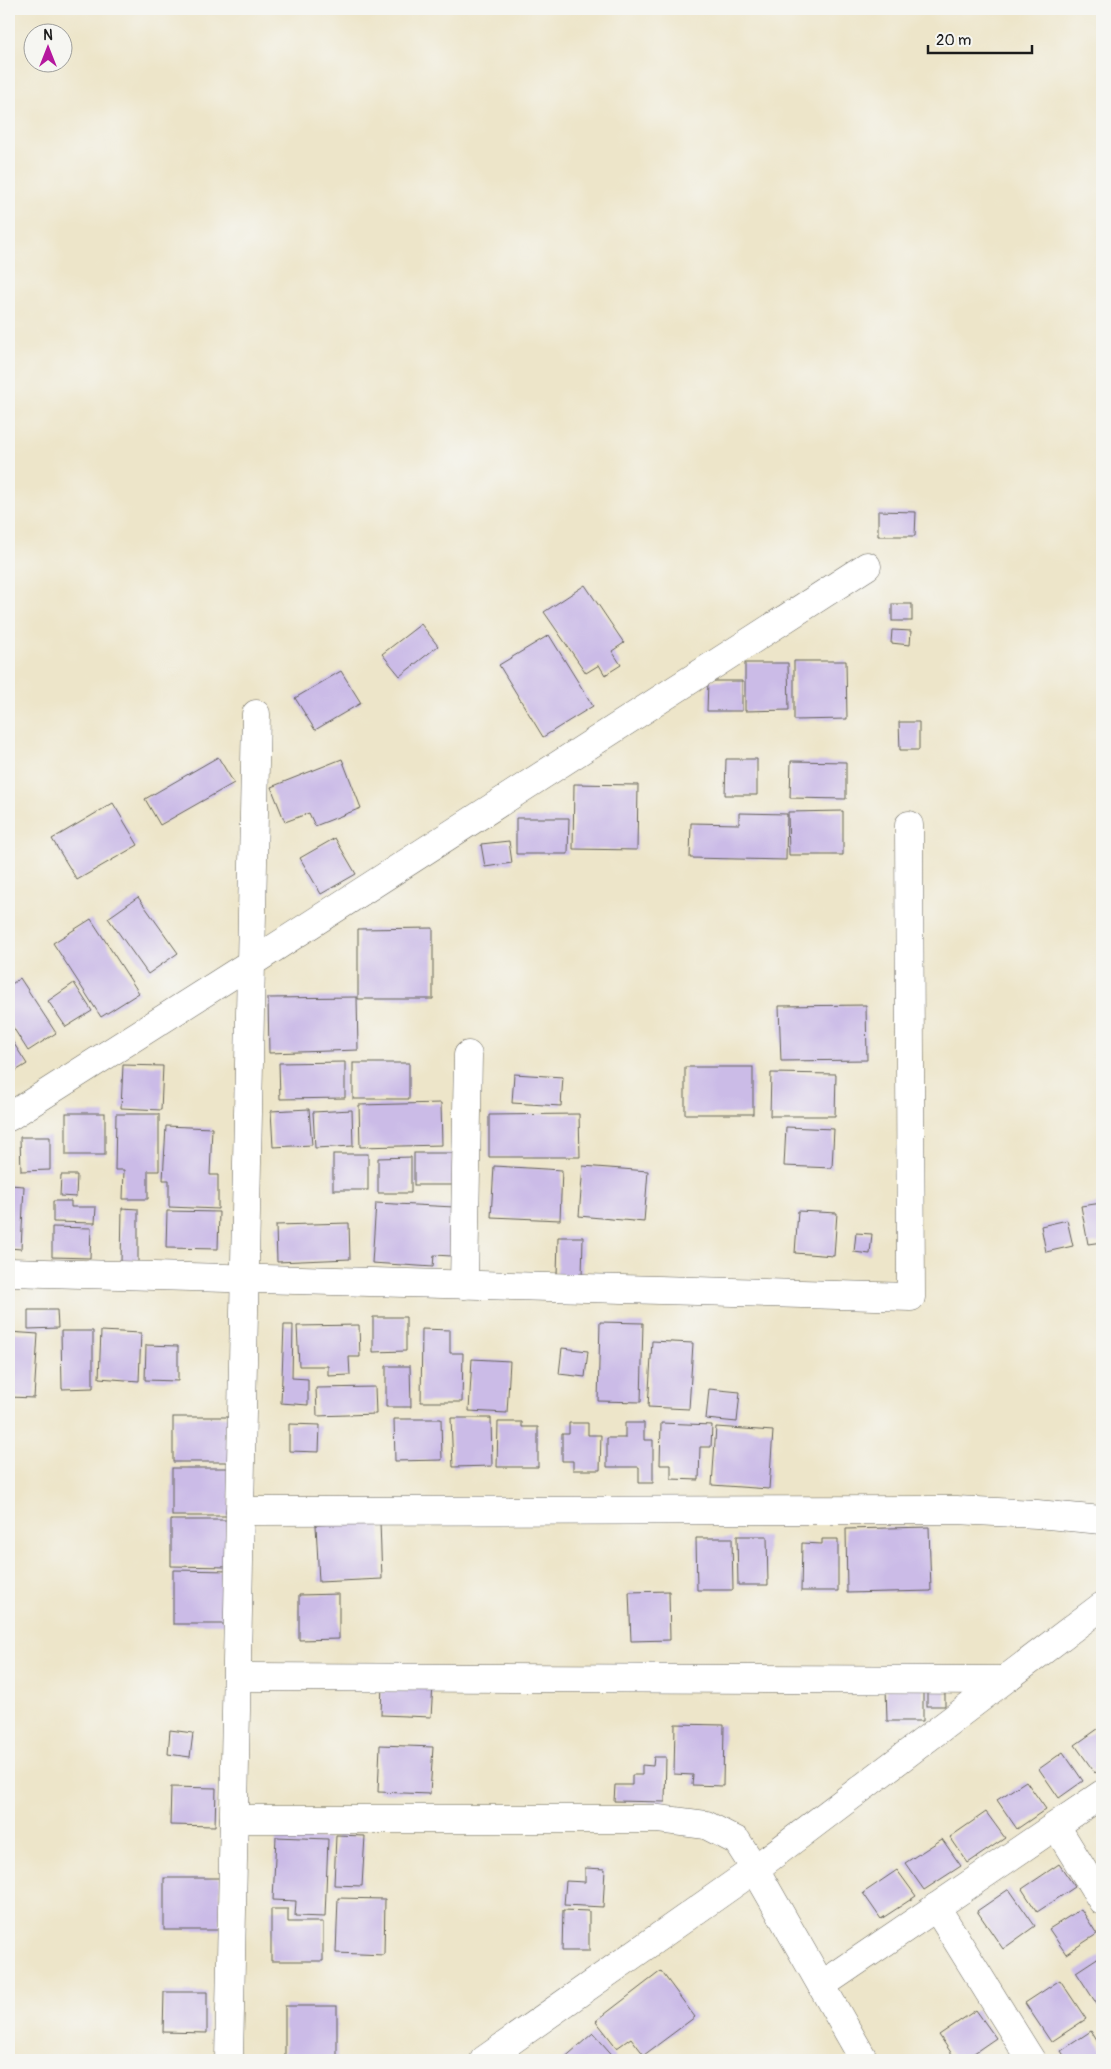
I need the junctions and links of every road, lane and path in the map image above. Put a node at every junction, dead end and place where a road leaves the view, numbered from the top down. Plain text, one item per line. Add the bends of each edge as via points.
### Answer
1 (867, 566) dead end
2 (256, 714) dead end
3 (909, 825) dead end
4 (251, 964) junction
5 (468, 1055) dead end
6 (9, 1117) edge
7 (9, 1272) edge
8 (245, 1278) junction
9 (464, 1285) junction
10 (240, 1512) junction
11 (1102, 1520) edge
12 (1102, 1606) edge
13 (237, 1677) junction
14 (1003, 1680) junction
15 (1102, 1794) edge
16 (234, 1820) junction
17 (1056, 1826) junction
18 (755, 1869) junction
19 (1102, 1901) edge
20 (936, 1908) junction
21 (822, 1985) junction
22 (229, 2060) edge
23 (484, 2060) edge
24 (864, 2060) edge
25 (1031, 2060) edge

1 - 4 street
2 - 4 street
3 - 9 street via 911,1297
4 - 6 street
4 - 8 street
5 - 9 street
7 - 8 street
8 - 9 street
8 - 10 street
10 - 11 street via 956,1510
10 - 13 street
12 - 14 street
13 - 14 street
13 - 16 street
14 - 18 street
15 - 17 street
16 - 18 street via 658,1820 706,1825 737,1841
16 - 22 street
17 - 19 street
17 - 20 street
18 - 21 street
18 - 23 street
20 - 21 street
20 - 25 street
21 - 24 street

